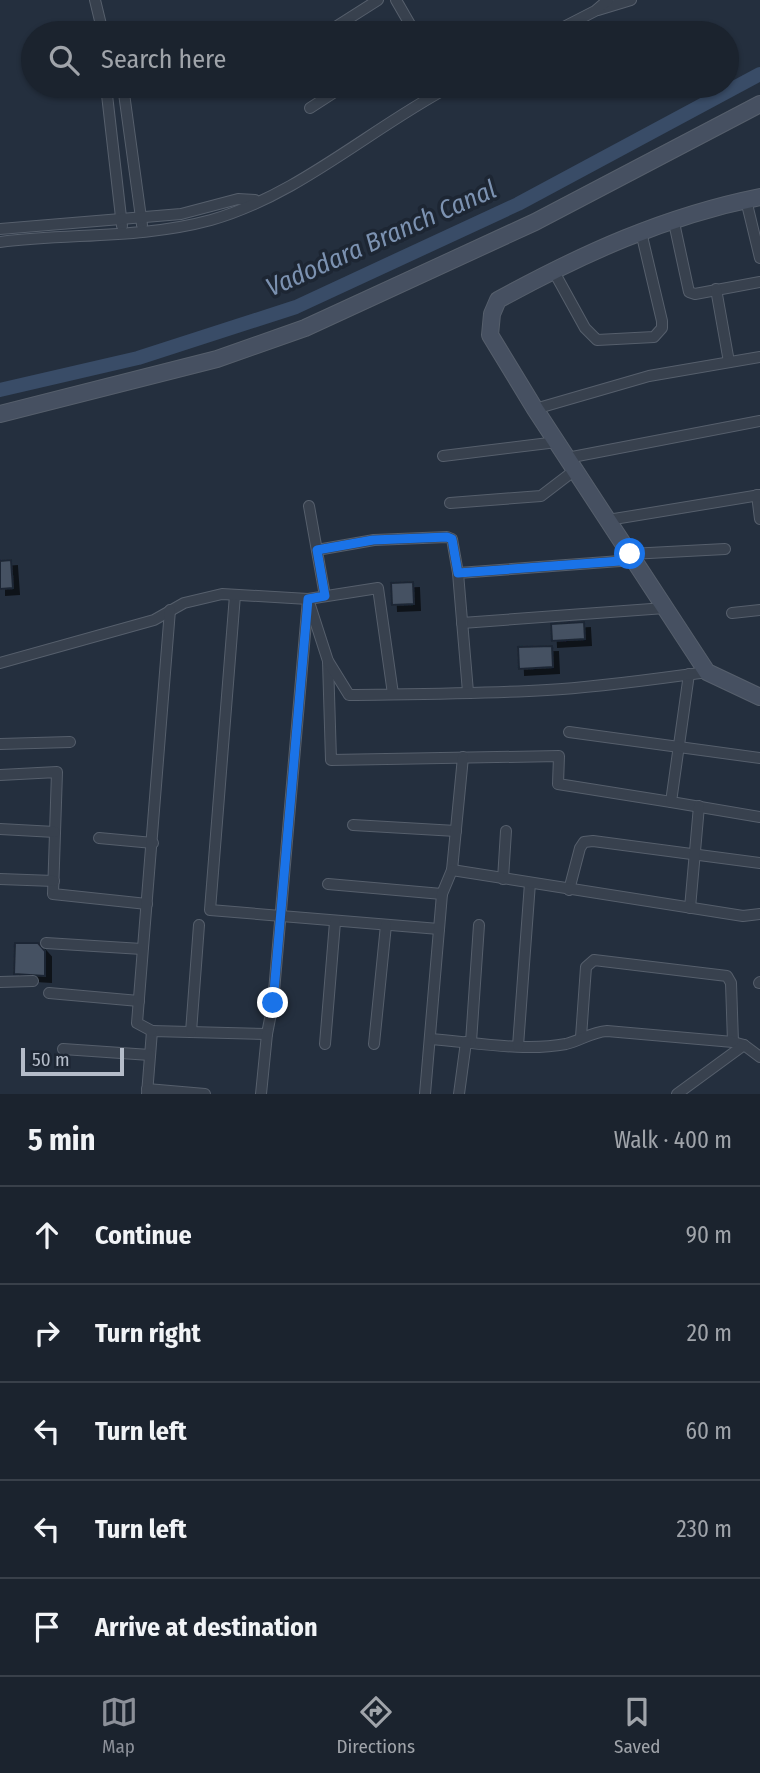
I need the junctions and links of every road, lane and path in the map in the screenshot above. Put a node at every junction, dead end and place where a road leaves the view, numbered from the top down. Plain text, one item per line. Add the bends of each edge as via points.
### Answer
1 (96, 0) edge
2 (378, 0) edge
3 (396, 0) edge
4 (608, 0) edge
5 (631, 0) edge
6 (595, 11) junction
7 (100, 21) edge
8 (345, 21) edge
9 (408, 21) edge
10 (575, 21) edge
11 (107, 98) edge
12 (125, 98) edge
13 (325, 98) edge
14 (430, 98) edge
15 (760, 104) edge
16 (310, 108) dead end
17 (753, 198) edge
18 (258, 200) junction
19 (141, 218) junction
20 (673, 218) junction
21 (121, 219) junction
22 (0, 230) edge
23 (641, 232) junction
24 (142, 234) junction
25 (123, 235) junction
26 (5, 242) edge
27 (760, 258) edge
28 (553, 270) junction
29 (760, 282) edge
30 (716, 289) junction
31 (760, 357) edge
32 (729, 362) junction
33 (535, 410) junction
34 (0, 414) edge
35 (760, 421) edge
36 (557, 442) junction
37 (443, 456) dead end
38 (571, 464) junction
39 (759, 495) edge
40 (450, 503) dead end
41 (309, 506) dead end
42 (760, 519) edge
43 (608, 520) junction
44 (317, 550) junction
45 (725, 550) dead end
46 (632, 557) junction
47 (458, 573) junction
48 (235, 595) junction
49 (325, 596) junction
50 (308, 599) junction
51 (665, 608) junction
52 (170, 610) junction
53 (760, 610) edge
54 (732, 612) dead end
55 (462, 623) junction
56 (328, 661) junction
57 (0, 663) edge
58 (707, 672) junction
59 (689, 674) junction
60 (468, 692) junction
61 (393, 694) junction
62 (760, 697) edge
63 (569, 732) dead end
64 (70, 742) dead end
65 (0, 744) edge
66 (678, 747) junction
67 (463, 757) junction
68 (760, 758) edge
69 (0, 775) edge
70 (671, 802) junction
71 (699, 806) junction
72 (760, 817) edge
73 (353, 825) dead end
74 (0, 829) edge
75 (456, 831) junction
76 (506, 831) dead end
77 (55, 832) junction
78 (99, 838) dead end
79 (153, 843) junction
80 (695, 855) junction
81 (760, 863) edge
82 (452, 870) junction
83 (503, 878) junction
84 (0, 879) edge
85 (54, 881) junction
86 (530, 883) junction
87 (328, 884) dead end
88 (569, 890) junction
89 (442, 894) junction
90 (147, 904) junction
91 (691, 908) junction
92 (760, 914) edge
93 (279, 918) junction
94 (335, 922) junction
95 (386, 925) junction
96 (479, 925) dead end
97 (199, 926) dead end
98 (439, 929) junction
99 (46, 943) dead end
100 (142, 949) junction
101 (33, 981) dead end
102 (0, 982) edge
103 (49, 993) dead end
104 (139, 1001) junction
105 (152, 1031) junction
106 (191, 1032) junction
107 (267, 1034) junction
108 (581, 1037) junction
109 (430, 1039) junction
110 (468, 1042) junction
111 (738, 1043) junction
112 (325, 1044) dead end
113 (373, 1044) dead end
114 (518, 1046) junction
115 (62, 1049) dead end
116 (150, 1055) junction
117 (760, 1057) edge
118 (147, 1091) edge
119 (205, 1094) edge
120 (261, 1094) edge
121 (425, 1094) edge
122 (459, 1094) edge
123 (677, 1094) edge

1 - 7 street
2 - 8 street
3 - 9 street
4 - 6 street
5 - 6 street
6 - 10 street
11 - 21 street
12 - 19 street
13 - 16 street
14 - 18 street via 329,162
15 - 34 street via 535,222 305,328 217,359
17 - 20 street
17 - 27 street
18 - 19 street via 238,199 181,214
18 - 24 street via 212,219
19 - 21 street
19 - 24 street
20 - 23 street
20 - 30 street via 689,292
21 - 22 street
21 - 25 street
22 - 26 street
23 - 28 street
23 - 28 street via 662,321 654,337 597,340 584,328
24 - 25 street
25 - 26 street
28 - 33 street via 498,300 492,314 491,335
29 - 30 street
30 - 32 street
31 - 32 street
32 - 33 street via 649,376
33 - 36 street
35 - 38 street
36 - 37 street
36 - 38 street
38 - 40 street via 541,496
38 - 43 street
39 - 42 street
39 - 43 street
41 - 44 street
43 - 46 street
44 - 47 street via 373,540 447,537 452,539
44 - 49 street
45 - 46 street
46 - 47 street
46 - 51 street
47 - 55 street
48 - 50 street
48 - 52 street via 222,594
48 - 93 street via 209,911
49 - 50 street
49 - 61 street via 377,588
50 - 56 street
50 - 93 street
51 - 55 street
51 - 58 street
52 - 57 street via 154,620
52 - 79 street
53 - 54 street
55 - 60 street
56 - 61 street via 349,695
56 - 67 street via 331,760
58 - 59 street
58 - 62 street
59 - 60 street via 548,690
59 - 66 street
60 - 61 street
63 - 66 street
64 - 65 street
66 - 68 street
66 - 70 street
67 - 70 street via 559,756 558,784
67 - 75 street
69 - 77 street via 57,772
70 - 71 street
71 - 72 street
71 - 80 street
73 - 75 street
74 - 77 street
75 - 82 street
76 - 83 street
77 - 85 street
78 - 79 street
79 - 90 street
80 - 81 street
80 - 88 street via 584,842
80 - 91 street
82 - 83 street
82 - 89 street
83 - 86 street
84 - 85 street
85 - 90 street via 53,894
86 - 88 street
86 - 114 street
87 - 89 street
88 - 91 street
89 - 98 street
90 - 100 street
91 - 92 street
93 - 94 street
93 - 107 street
94 - 95 street
94 - 112 street
95 - 98 street
95 - 113 street
96 - 110 street
97 - 106 street
98 - 109 street
99 - 100 street
100 - 104 street
101 - 102 street
103 - 104 street
104 - 105 street via 137,1023
105 - 106 street
105 - 116 street
106 - 107 street
107 - 120 street
108 - 111 street via 607,1031
108 - 111 street via 586,967 594,960 727,976
108 - 114 street via 565,1044
109 - 110 street
109 - 121 street
110 - 114 street
110 - 122 street
111 - 117 street
111 - 123 street
115 - 116 street
116 - 118 street
118 - 119 street

